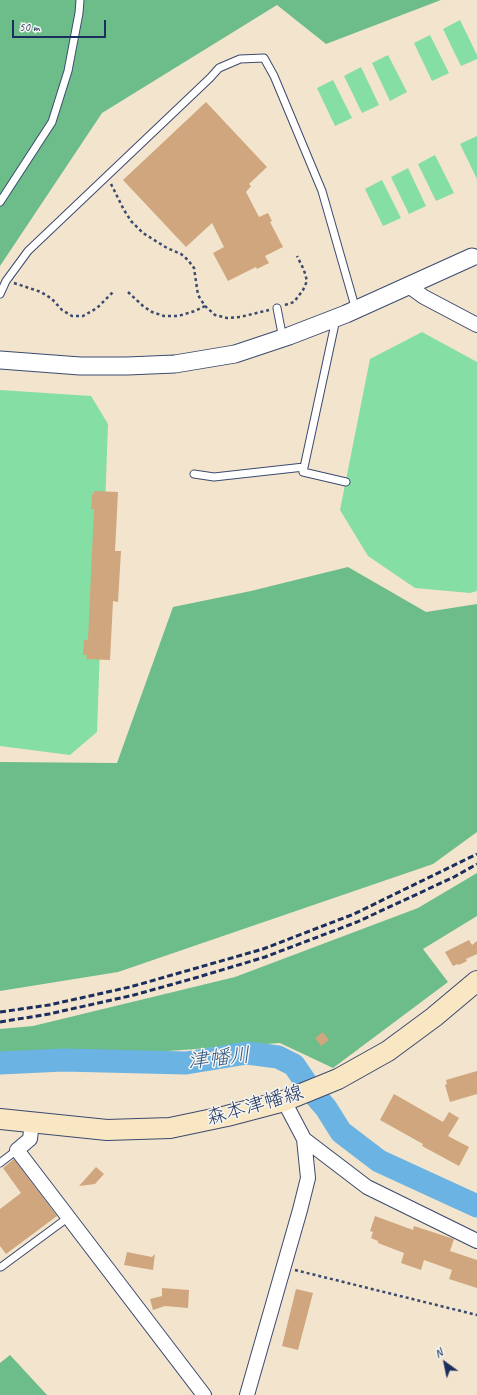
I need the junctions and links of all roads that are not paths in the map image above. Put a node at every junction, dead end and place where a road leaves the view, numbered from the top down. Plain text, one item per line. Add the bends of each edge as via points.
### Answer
1 (80, 0) edge
2 (0, 202) edge
3 (472, 257) dead end
4 (410, 286) junction
5 (0, 294) edge
6 (277, 308) road end
7 (356, 310) junction
8 (336, 318) junction
9 (477, 325) edge
10 (283, 338) junction
11 (0, 360) edge
12 (304, 467) junction
13 (194, 474) dead end
14 (346, 482) dead end
15 (477, 981) edge
16 (284, 1101) junction
17 (0, 1119) edge
18 (32, 1122) junction
19 (304, 1139) junction
20 (17, 1150) junction
21 (0, 1163) edge
22 (62, 1222) dead end
23 (477, 1241) edge
24 (0, 1267) edge
25 (204, 1395) edge
26 (247, 1395) edge

1 - 2 lane via 68,71 52,122
3 - 4 street
4 - 7 street
4 - 9 street via 424,298
5 - 7 lane via 6,281 28,251 219,68 240,59 264,58 322,191
6 - 10 lane
7 - 8 street
8 - 10 street
8 - 12 lane
10 - 11 street via 235,354 175,364 80,366
12 - 13 lane via 214,477
12 - 14 lane via 303,472
15 - 16 main road, 森本津幡線 via 388,1051 338,1079
16 - 18 main road, 森本津幡線 via 170,1128 107,1130
16 - 19 street
17 - 18 main road, 森本津幡線
18 - 20 street via 30,1139
19 - 23 street via 367,1187
19 - 26 street via 308,1178
20 - 21 lane
20 - 25 street
22 - 24 lane

